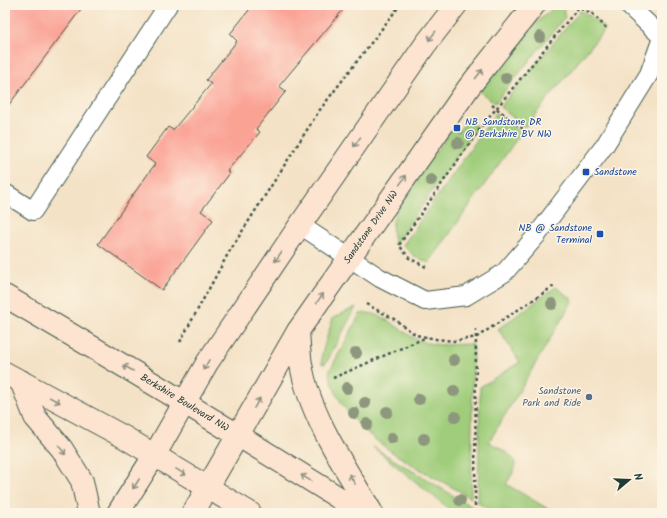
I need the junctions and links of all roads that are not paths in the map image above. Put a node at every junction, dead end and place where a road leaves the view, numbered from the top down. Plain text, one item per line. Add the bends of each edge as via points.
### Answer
1 (168, 5) edge
2 (456, 5) edge
3 (534, 5) edge
4 (628, 5) edge
5 (662, 38) edge
6 (5, 193) edge
7 (300, 225) junction
8 (348, 258) junction
9 (5, 296) edge
10 (298, 331) junction
11 (13, 377) edge
12 (185, 403) junction
13 (237, 436) junction
14 (154, 456) junction
15 (207, 488) junction
16 (89, 513) edge
17 (118, 513) edge
18 (193, 513) edge
19 (250, 513) edge
20 (363, 513) edge
21 (372, 513) edge

1 - 6 lane via 33,211
2 -> 7 main road via 425,45
8 -> 3 main road, Sandstone Drive NW via 469,87
4 - 5 lane
5 - 8 lane via 649,74 605,145 537,235 504,273 466,296 425,300 380,278
7 - 8 lane
7 -> 12 main road via 207,363
10 -> 8 main road, Sandstone Drive NW
12 -> 9 main road, Berkshire Boulevard NW
13 -> 10 main road, Sandstone Drive NW
21 -> 10 main road via 326,435 301,365
11 -> 14 main road
11 -> 16 main road via 35,417 62,449 82,481
12 - 13 main road, Berkshire Boulevard NW
12 - 14 main road
13 - 15 main road, Sandstone Drive NW
20 -> 13 main road, Berkshire Boulevard NW
14 -> 15 main road
14 -> 17 main road
15 - 18 main road, Sandstone Drive NW
15 - 19 main road

